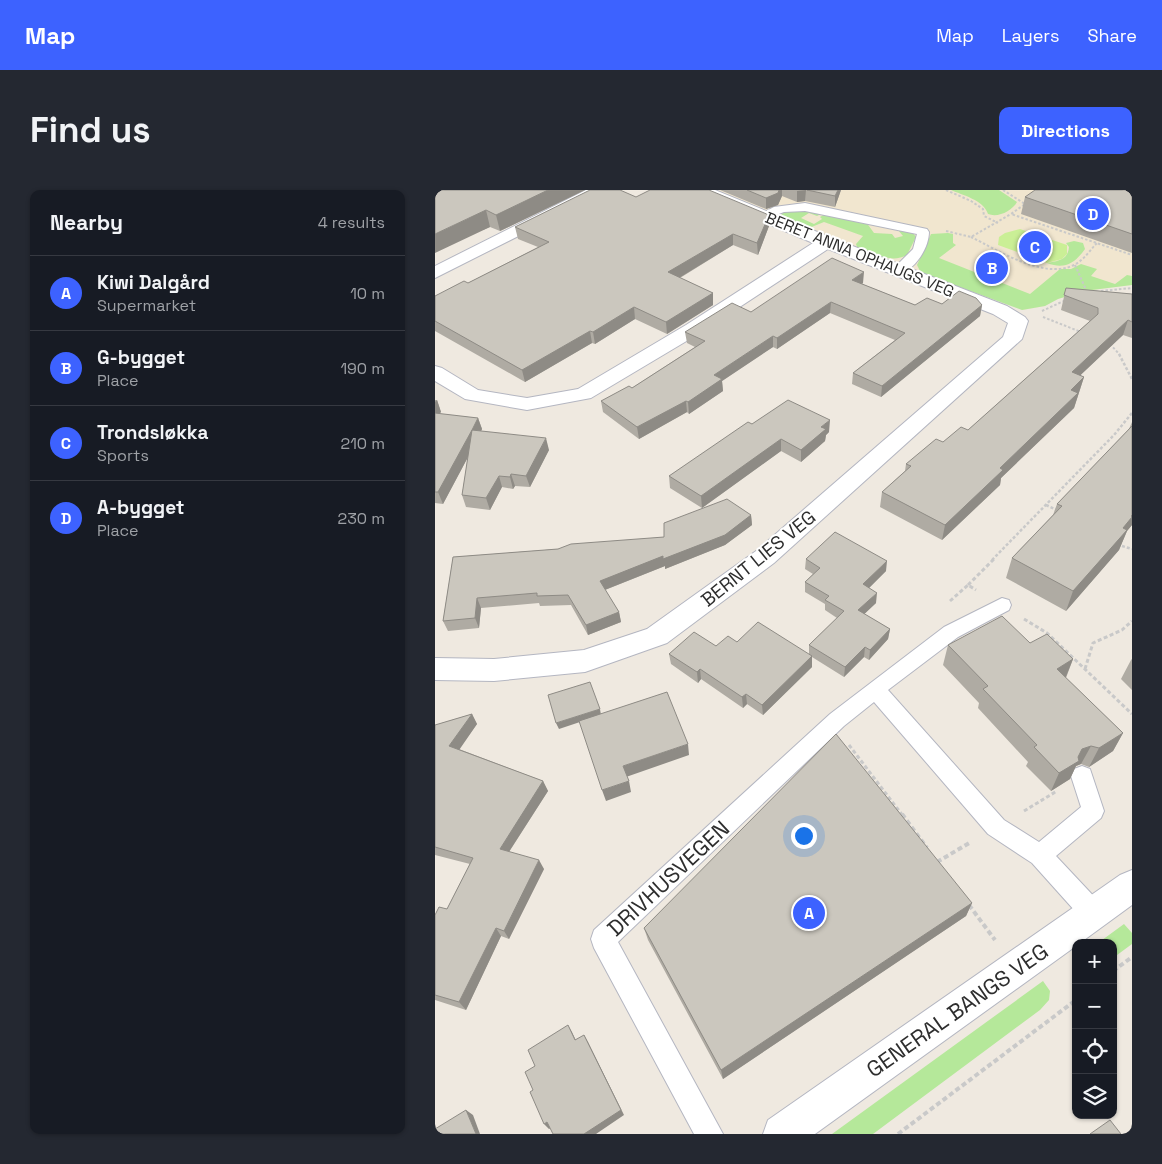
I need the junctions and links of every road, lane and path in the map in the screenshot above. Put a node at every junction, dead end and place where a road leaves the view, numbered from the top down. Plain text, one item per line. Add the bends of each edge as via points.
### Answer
1 (598, 190) edge
2 (701, 190) edge
3 (946, 190) edge
4 (1003, 190) edge
5 (1030, 200) edge
6 (1025, 204) junction
7 (1011, 214) junction
8 (763, 216) junction
9 (998, 223) junction
10 (923, 232) junction
11 (971, 236) junction
12 (826, 242) junction
13 (1097, 243) junction
14 (1117, 246) edge
15 (1112, 250) junction
16 (1132, 255) edge
17 (1075, 265) junction
18 (899, 270) junction
19 (435, 273) edge
20 (1132, 288) edge
21 (1098, 292) edge
22 (1088, 294) edge
23 (1069, 299) edge
24 (1019, 321) joint
25 (1090, 335) edge
26 (1108, 342) edge
27 (435, 372) edge
28 (1132, 379) edge
29 (1132, 413) edge
30 (1114, 435) junction
31 (1120, 438) edge
32 (1046, 505) junction
33 (1059, 511) edge
34 (1122, 546) edge
35 (1132, 550) edge
36 (968, 584) junction
37 (949, 603) dead end
38 (1002, 605) junction
39 (1132, 621) edge
40 (435, 669) edge
41 (1085, 669) junction
42 (875, 689) junction
43 (1132, 714) edge
44 (837, 720) junction
45 (1082, 776) edge
46 (1039, 855) junction
47 (943, 870) edge
48 (1132, 886) edge
49 (966, 900) edge
50 (1093, 913) junction
51 (1000, 946) dead end
52 (1132, 957) edge
53 (1117, 968) edge
54 (1072, 1003) edge
55 (709, 1134) edge
56 (782, 1134) edge
57 (897, 1134) edge

1 - 19 street
2 - 8 street, BERET ANNA OPHAUGS VEG
3 - 9 path via 971,200 983,209 984,216
4 - 6 path
5 - 6 path
6 - 7 path
7 - 9 path
7 - 13 path
8 - 10 lane via 786,208 805,207
8 - 12 street, BERET ANNA OPHAUGS VEG
9 - 11 path
10 - 11 path via 947,231
10 - 18 lane via 922,243 914,256
11 - 17 path via 1001,254 1027,263 1048,268
12 - 18 street, BERET ANNA OPHAUGS VEG
12 - 27 street via 693,329 584,394 527,404 472,395
13 - 15 path
13 - 17 path
14 - 15 path
15 - 16 path
17 - 22 path
18 - 24 street, BERET ANNA OPHAUGS VEG via 1000,310
20 - 21 path
23 - 25 path via 1035,314
24 - 40 street, BERNT LIES VEG via 1012,339 765,557 657,636 585,661 494,670
26 - 28 path via 1117,350
29 - 30 path
30 - 31 path
30 - 32 path
32 - 33 path
32 - 36 path
34 - 35 path
36 - 37 path
36 - 38 path
38 - 41 path via 1047,633
38 - 42 lane, DRIVHUSVEGEN via 951,632
39 - 41 path via 1122,630 1093,643
41 - 43 path
42 - 44 lane, DRIVHUSVEGEN
42 - 46 lane via 996,827
44 - 47 path via 845,739
44 - 55 lane, DRIVHUSVEGEN via 603,939
45 - 46 lane via 1093,811
46 - 50 lane
48 - 50 street, GENERAL BANGS VEG
49 - 51 path
50 - 56 street, GENERAL BANGS VEG
52 - 53 path
54 - 57 path

